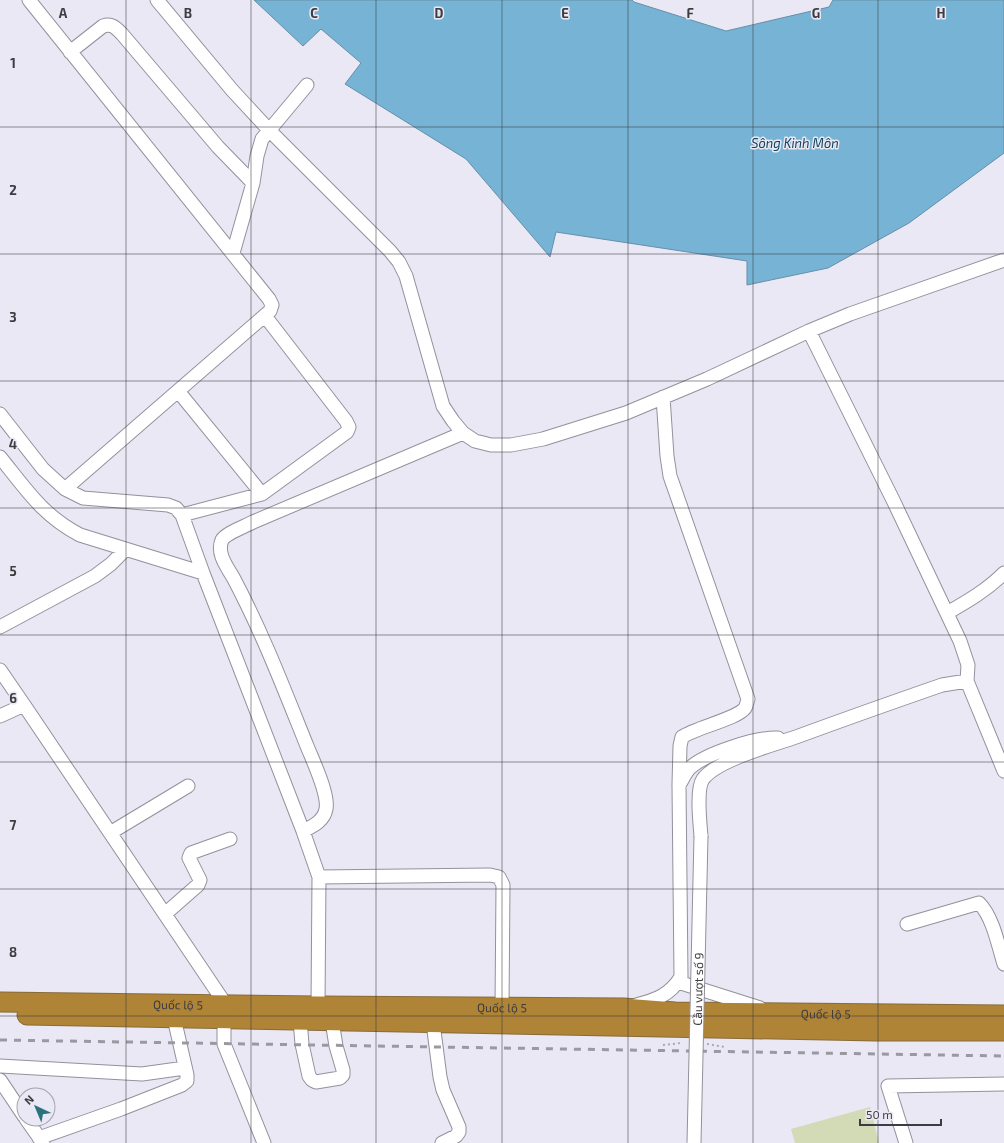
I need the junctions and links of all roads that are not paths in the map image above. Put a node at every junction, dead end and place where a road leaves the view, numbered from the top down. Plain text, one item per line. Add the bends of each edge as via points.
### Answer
1 (29, 0) edge
2 (157, 0) edge
3 (70, 52) junction
4 (307, 85) dead end
5 (269, 130) junction
6 (253, 183) junction
7 (233, 253) junction
8 (1004, 260) edge
9 (265, 316) junction
10 (809, 331) junction
11 (178, 391) junction
12 (663, 397) junction
13 (0, 414) edge
14 (463, 433) junction
15 (0, 457) edge
16 (65, 489) junction
17 (262, 494) junction
18 (182, 515) junction
19 (126, 549) junction
20 (203, 573) junction
21 (1004, 573) edge
22 (947, 613) junction
23 (0, 627) edge
24 (0, 670) edge
25 (966, 681) junction
26 (24, 705) junction
27 (0, 716) edge
28 (790, 739) junction
29 (1004, 772) edge
30 (679, 785) junction
31 (188, 786) dead end
32 (303, 831) junction
33 (110, 833) junction
34 (230, 839) dead end
35 (319, 877) junction
36 (165, 914) junction
37 (907, 924) dead end
38 (1004, 964) edge
39 (678, 982) junction
40 (0, 1002) edge
41 (318, 1006) junction
42 (502, 1008) junction
43 (623, 1008) junction
44 (225, 1012) junction
45 (776, 1013) junction
46 (0, 1015) edge
47 (1004, 1015) edge
48 (174, 1018) junction
49 (300, 1020) junction
50 (332, 1021) junction
51 (433, 1023) junction
52 (1004, 1031) edge
53 (0, 1066) edge
54 (185, 1068) junction
55 (0, 1080) edge
56 (1004, 1084) edge
57 (16, 1104) edge
58 (32, 1127) edge
59 (41, 1140) edge
60 (264, 1143) edge
61 (442, 1143) edge
62 (694, 1143) edge
63 (906, 1143) edge

1 - 3 street
2 - 5 street
3 - 6 street via 103,26 112,25 218,147
3 - 7 street
4 - 5 street
5 - 6 street via 262,139 258,151
5 - 14 street via 390,250 399,262 406,276 443,406
6 - 7 street
7 - 9 street via 269,299 272,305
8 - 10 street
9 - 11 street
9 - 17 street via 349,427 347,432
10 - 12 street
10 - 22 street
11 - 16 street
11 - 17 street
12 - 14 street via 626,413 527,442 491,445
12 - 30 street via 670,476 748,699 745,707 737,714 691,731 682,737
13 - 16 street via 43,468
14 - 32 street via 253,522 225,536 222,541 221,556 262,635 326,796 324,817
15 - 19 street via 36,502 64,527 80,535
16 - 18 street via 83,498 168,505 176,508
17 - 18 street
18 - 20 street
19 - 20 street
19 - 23 street via 95,576
20 - 32 street
21 - 22 street via 992,585
22 - 25 street via 968,665
24 - 26 street
25 - 28 street via 942,685
25 - 29 street
26 - 27 street
26 - 33 street
28 - 30 street via 770,738 748,742 707,757 691,767
28 - 62 street, Cầu vượt số 9, bridge via 726,762 712,770 702,780 699,789 701,836
30 - 39 street via 681,977
31 - 33 street
32 - 35 street
33 - 36 street
34 - 36 street via 191,853 189,858 200,880 198,885
35 - 41 street
35 - 42 street via 490,875 499,878 503,885
36 - 44 street
37 - 38 street via 979,903 994,930
39 - 43 street via 667,993 653,1001
39 - 45 street
40 - 44 highway, Quốc lộ 5
41 - 42 highway, Quốc lộ 5
41 - 44 highway, Quốc lộ 5
42 - 43 highway, Quốc lộ 5
43 - 45 highway, Quốc lộ 5 via 675,1012
44 - 48 highway, Quốc lộ 5
44 - 49 highway, Quốc lộ 5
44 - 60 street via 224,1044
45 - 47 highway, Quốc lộ 5
46 - 48 highway, Quốc lộ 5
48 - 54 street
49 - 50 highway, Quốc lộ 5
49 - 50 street via 309,1076 316,1082 340,1078 343,1075
50 - 51 highway, Quốc lộ 5
51 - 52 highway, Quốc lộ 5
51 - 61 street via 443,1090 459,1127 456,1136
53 - 54 street via 142,1074
54 - 59 street via 187,1080 182,1085
55 - 57 street
56 - 63 street via 888,1086
58 - 59 street

